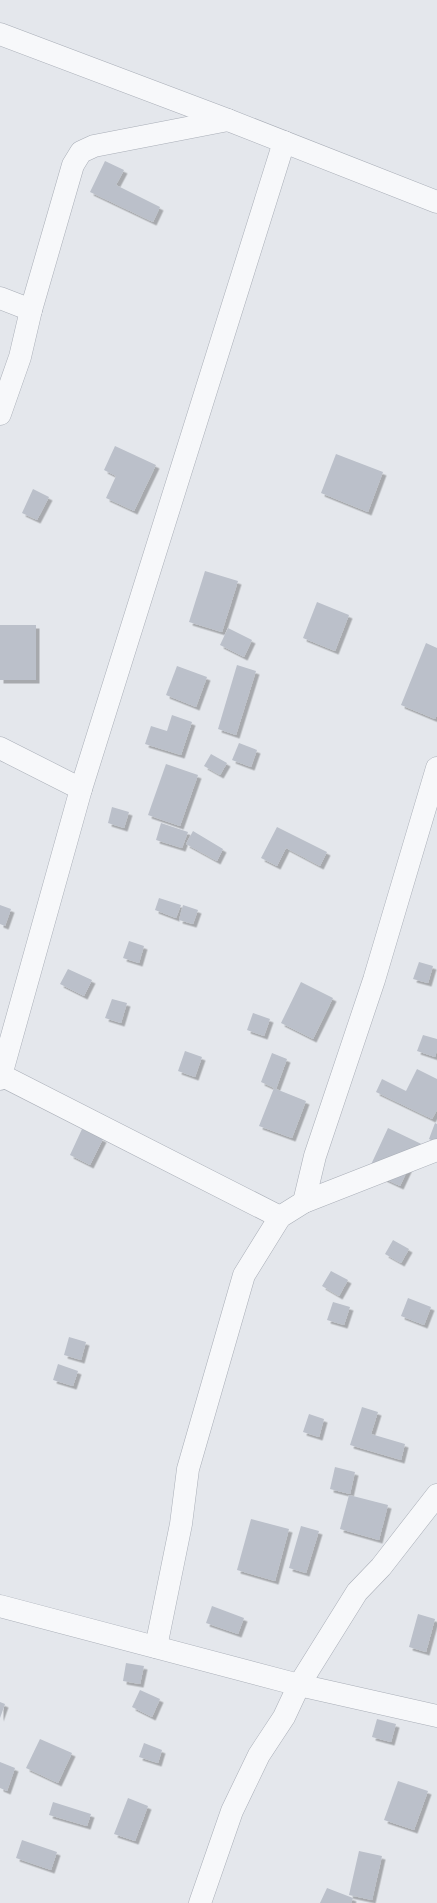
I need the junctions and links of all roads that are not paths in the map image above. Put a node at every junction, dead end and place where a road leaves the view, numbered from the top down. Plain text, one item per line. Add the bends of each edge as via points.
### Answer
1 (0, 34) edge
2 (228, 120) junction
3 (284, 142) junction
4 (437, 202) edge
5 (0, 298) edge
6 (31, 310) junction
7 (0, 414) edge
8 (0, 748) edge
9 (437, 768) edge
10 (80, 789) junction
11 (6, 1028) edge
12 (1, 1077) edge
13 (437, 1150) edge
14 (304, 1202) junction
15 (280, 1217) junction
16 (437, 1495) edge
17 (0, 1606) edge
18 (156, 1647) junction
19 (298, 1685) junction
20 (437, 1716) edge
21 (200, 1903) edge

1 - 2 street
2 - 3 street
2 - 6 street via 94,146 81,152 73,165
3 - 4 street
3 - 10 street
5 - 6 street
6 - 7 street via 20,356
8 - 10 street
9 - 14 street via 374,980 315,1156
10 - 11 street
11 - 12 street
12 - 15 street
13 - 14 street
14 - 15 street
15 - 18 street via 244,1275 188,1470 182,1524
16 - 19 street via 381,1567 357,1592
17 - 18 street
18 - 19 street
19 - 20 street
19 - 21 street via 284,1717 259,1755 232,1811

